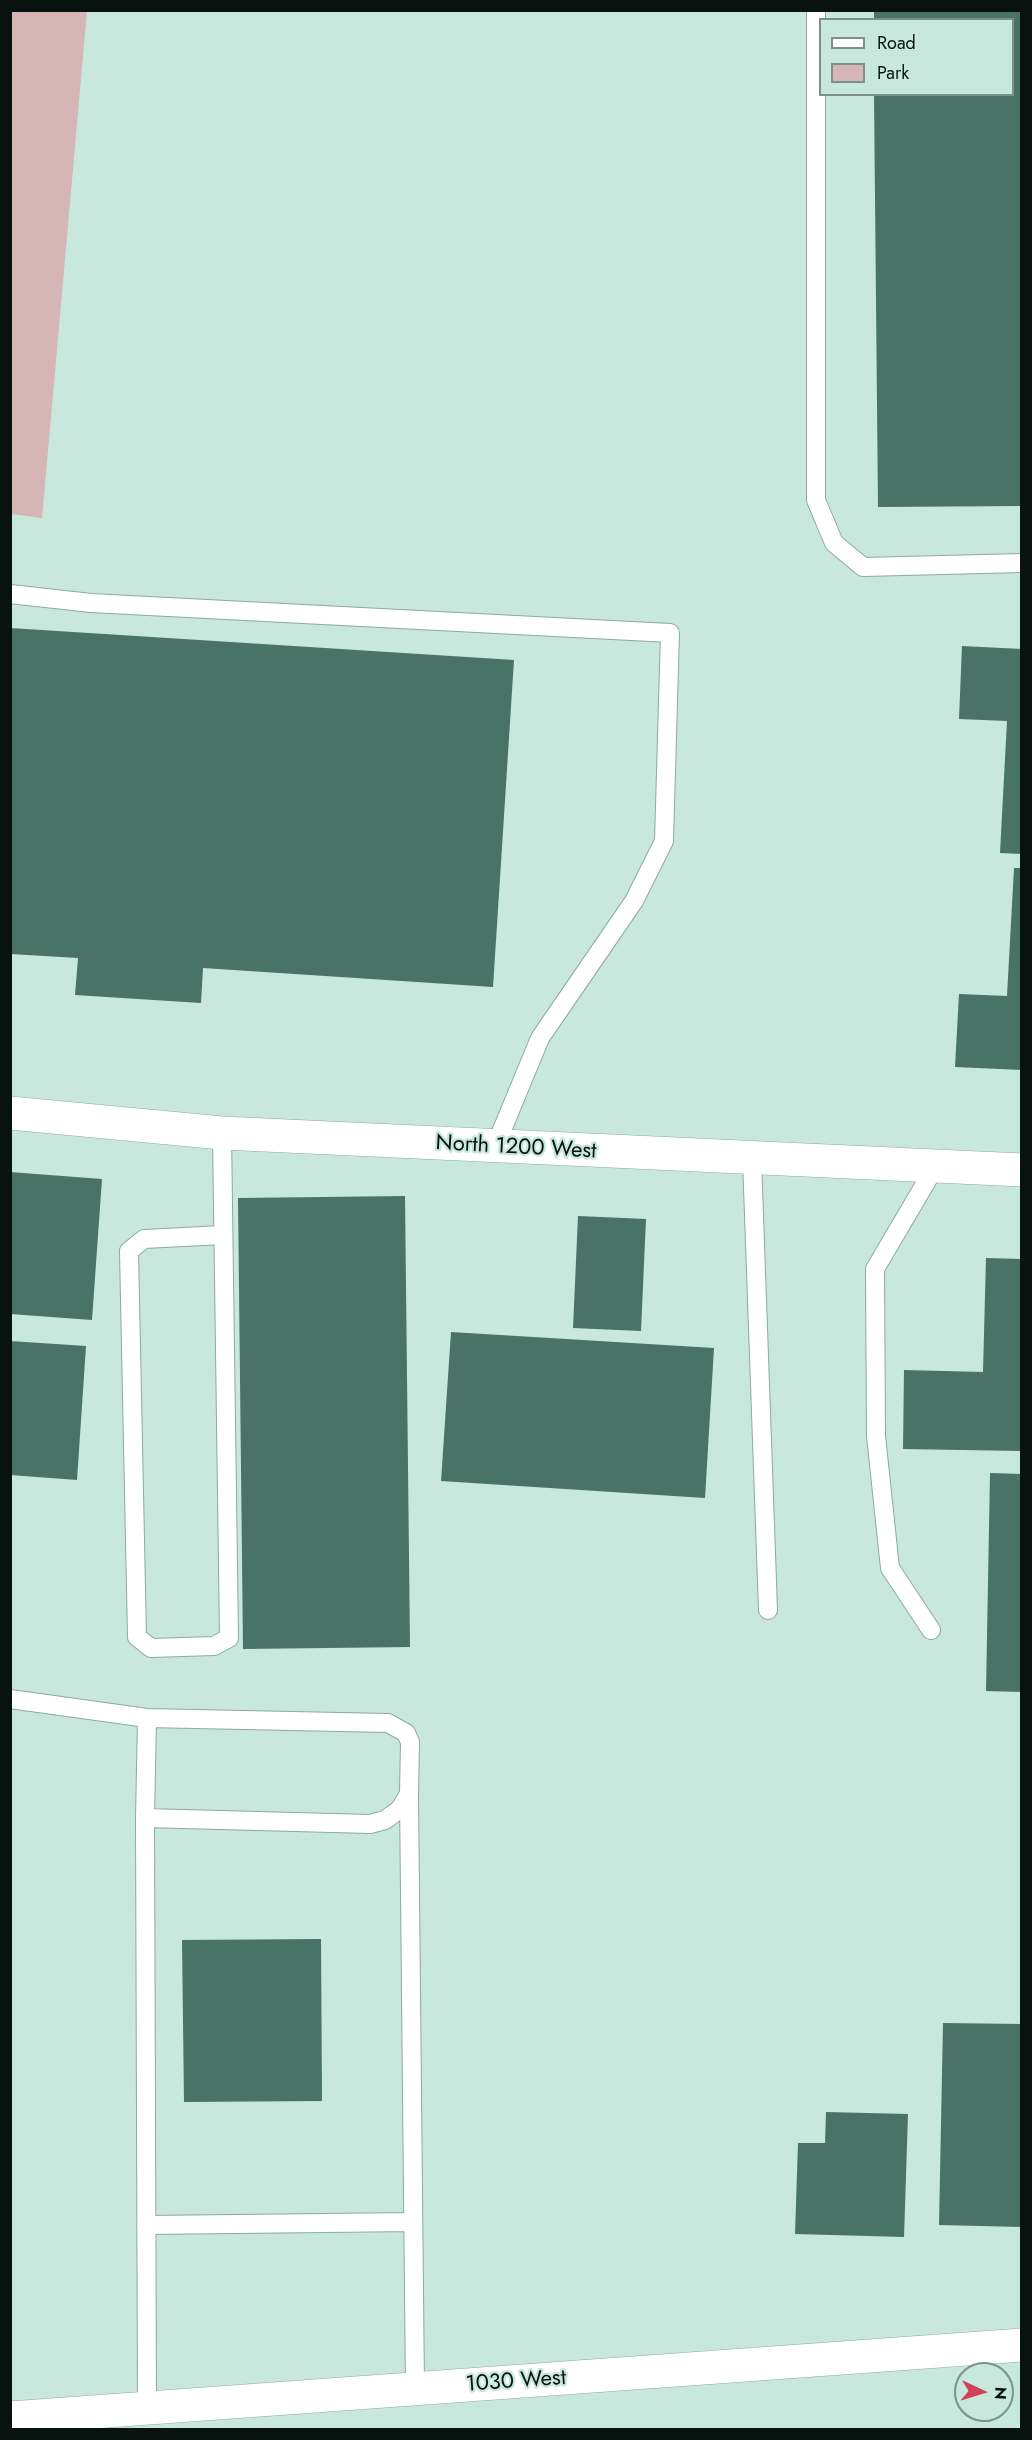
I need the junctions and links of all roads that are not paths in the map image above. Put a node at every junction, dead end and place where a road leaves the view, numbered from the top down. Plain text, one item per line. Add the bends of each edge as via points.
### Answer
1 (816, 10) edge
2 (1022, 563) edge
3 (10, 594) edge
4 (10, 1113) edge
5 (222, 1133) junction
6 (495, 1147) junction
7 (752, 1159) junction
8 (935, 1167) junction
9 (1022, 1170) edge
10 (223, 1235) junction
11 (768, 1610) dead end
12 (931, 1630) dead end
13 (10, 1699) edge
14 (147, 1718) junction
15 (409, 1794) junction
16 (145, 1818) junction
17 (413, 2222) junction
18 (146, 2225) junction
19 (1022, 2345) edge
20 (415, 2389) junction
21 (147, 2409) junction
22 (10, 2418) edge

1 - 2 lane via 816,500 834,543 863,567
3 - 6 lane via 91,603 670,633 664,841 634,901 540,1038
4 - 5 street, North 1200 West
5 - 6 street, North 1200 West
5 - 10 lane
6 - 7 street, North 1200 West
7 - 8 street, North 1200 West
7 - 11 lane
8 - 9 street, North 1200 West
8 - 12 lane via 875,1269 876,1436 890,1568
10 - 10 lane via 229,1638 214,1646 151,1648 137,1637 129,1251 144,1239
13 - 14 lane
14 - 15 lane via 388,1723 406,1733 410,1742
14 - 16 lane
15 - 16 lane via 400,1809 385,1820 370,1824
15 - 17 lane
16 - 18 lane
17 - 18 lane
17 - 20 lane
18 - 21 lane
19 - 20 street, 1030 West
20 - 21 street, 1030 West
21 - 22 street, 1030 West

